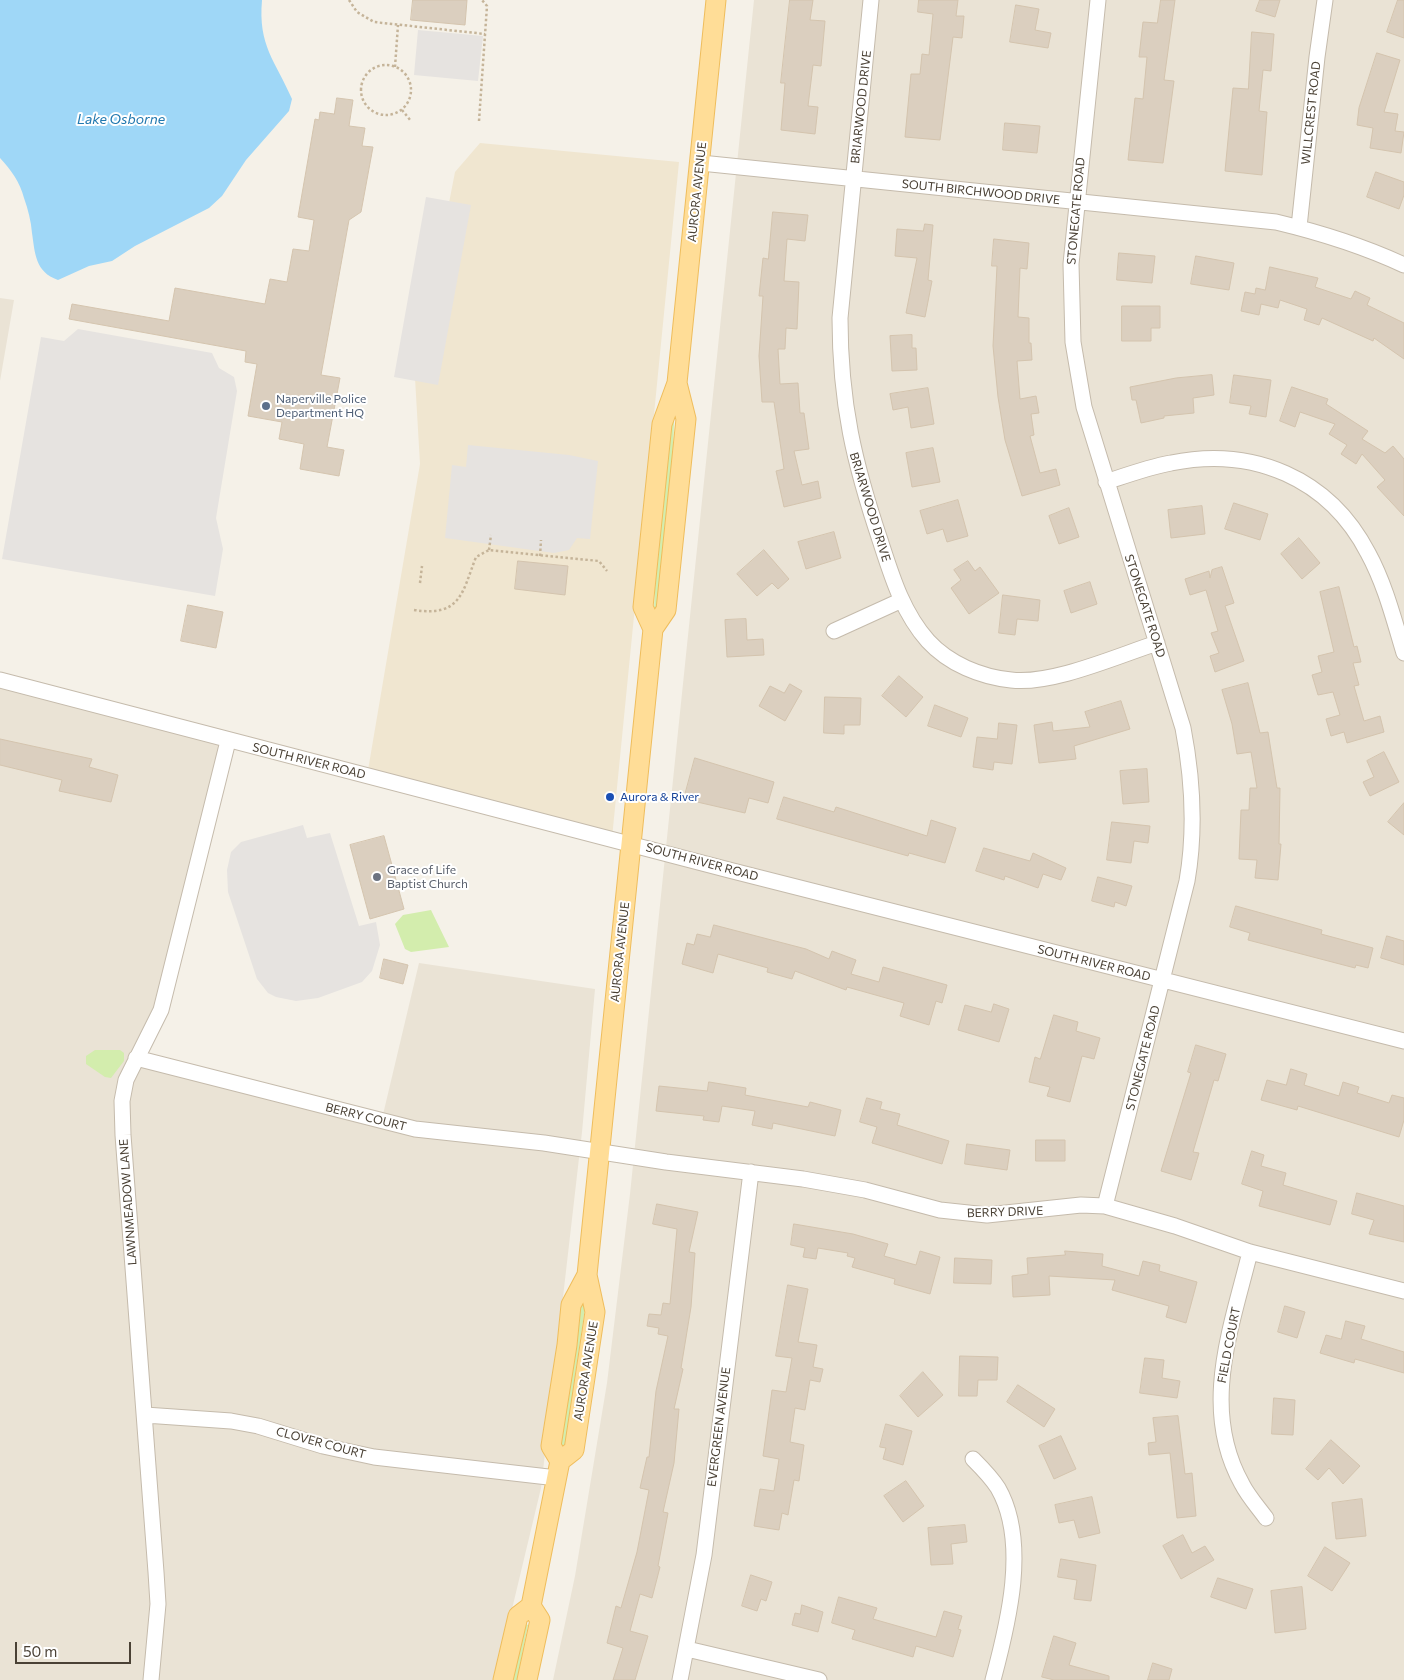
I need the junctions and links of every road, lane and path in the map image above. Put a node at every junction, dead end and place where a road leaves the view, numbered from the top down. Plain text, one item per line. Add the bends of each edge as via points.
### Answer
1 (349, 0) edge
2 (482, 0) edge
3 (716, 0) edge
4 (871, 0) edge
5 (1098, 0) edge
6 (1326, 0) edge
7 (398, 26) junction
8 (485, 34) junction
9 (395, 67) junction
10 (402, 110) junction
11 (411, 121) dead end
12 (479, 121) dead end
13 (701, 163) junction
14 (854, 178) junction
15 (1077, 201) junction
16 (1299, 227) junction
17 (1404, 265) edge
18 (1106, 482) junction
19 (491, 534) dead end
20 (541, 540) dead end
21 (489, 550) junction
22 (540, 556) junction
23 (422, 566) dead end
24 (607, 570) dead end
25 (420, 583) dead end
26 (902, 600) junction
27 (414, 610) dead end
28 (834, 631) dead end
29 (1157, 644) junction
30 (1404, 653) edge
31 (0, 680) edge
32 (228, 740) junction
33 (631, 843) junction
34 (1162, 981) junction
35 (1404, 1041) edge
36 (136, 1058) junction
37 (600, 1151) junction
38 (751, 1172) junction
39 (1105, 1206) junction
40 (1250, 1252) junction
41 (1404, 1291) edge
42 (145, 1415) junction
43 (973, 1459) dead end
44 (558, 1470) junction
45 (1266, 1518) dead end
46 (531, 1606) junction
47 (687, 1649) junction
48 (151, 1680) edge
49 (503, 1680) edge
50 (526, 1680) edge
51 (680, 1680) edge
52 (819, 1680) edge
53 (994, 1680) edge

1 - 7 path via 365,19
2 - 8 path via 487,6
3 - 13 main road, AURORA AVENUE
4 - 14 street, BRIARWOOD DRIVE
5 - 15 street, STONEGATE ROAD
6 - 16 street, WILLCREST ROAD via 1316,57
7 - 8 path
7 - 9 path
8 - 12 path
9 - 10 path via 410,82 411,94
9 - 10 path via 383,65 371,70 363,82 362,95 367,107 377,113 390,115
10 - 11 path
13 - 14 street, SOUTH BIRCHWOOD DRIVE
13 - 33 main road, AURORA AVENUE via 677,383 686,419 666,610 653,629
14 - 15 street, SOUTH BIRCHWOOD DRIVE
14 - 26 street, BRIARWOOD DRIVE via 840,318 841,378 848,432 859,479
15 - 16 street, SOUTH BIRCHWOOD DRIVE
15 - 18 street, STONEGATE ROAD via 1071,264 1073,342 1084,407
16 - 17 street, SOUTH BIRCHWOOD DRIVE via 1370,249
18 - 29 street, STONEGATE ROAD
18 - 30 street via 1172,462 1203,458 1253,461 1299,480 1340,514 1368,553
19 - 21 path
20 - 22 path
21 - 22 path
21 - 27 path via 476,558 465,590 456,603 437,612
22 - 24 path via 599,561
23 - 25 path
26 - 28 street
26 - 29 street, BRIARWOOD DRIVE via 928,642 946,657 992,678 1038,680
29 - 34 street, STONEGATE ROAD via 1183,728 1191,769 1194,828 1188,881
31 - 32 street, SOUTH RIVER ROAD
32 - 33 street, SOUTH RIVER ROAD
32 - 36 street, LAWNMEADOW LANE via 161,1010
33 - 34 street, SOUTH RIVER ROAD
33 - 37 main road, AURORA AVENUE
34 - 35 street, SOUTH RIVER ROAD
34 - 39 street, STONEGATE ROAD
36 - 37 street, BERRY COURT via 415,1130
36 - 42 street, LAWNMEADOW LANE via 126,1080 122,1134
37 - 38 street, BERRY DRIVE
37 - 44 main road, AURORA AVENUE via 587,1275 571,1305 568,1345 551,1446
38 - 39 street, BERRY DRIVE via 803,1178 967,1214
38 - 47 street, EVERGREEN AVENUE via 704,1555
39 - 40 street, BERRY DRIVE
40 - 41 street, BERRY DRIVE
40 - 45 street, FIELD COURT via 1224,1362 1220,1410 1228,1449 1241,1484
42 - 44 street, CLOVER COURT via 231,1421 374,1457
42 - 48 street, LAWNMEADOW LANE via 158,1604
43 - 53 street via 999,1490 1006,1506 1014,1554 1009,1613
44 - 46 main road
46 - 49 main road via 518,1616
46 - 50 main road via 540,1620
47 - 51 street, EVERGREEN AVENUE
47 - 52 street

